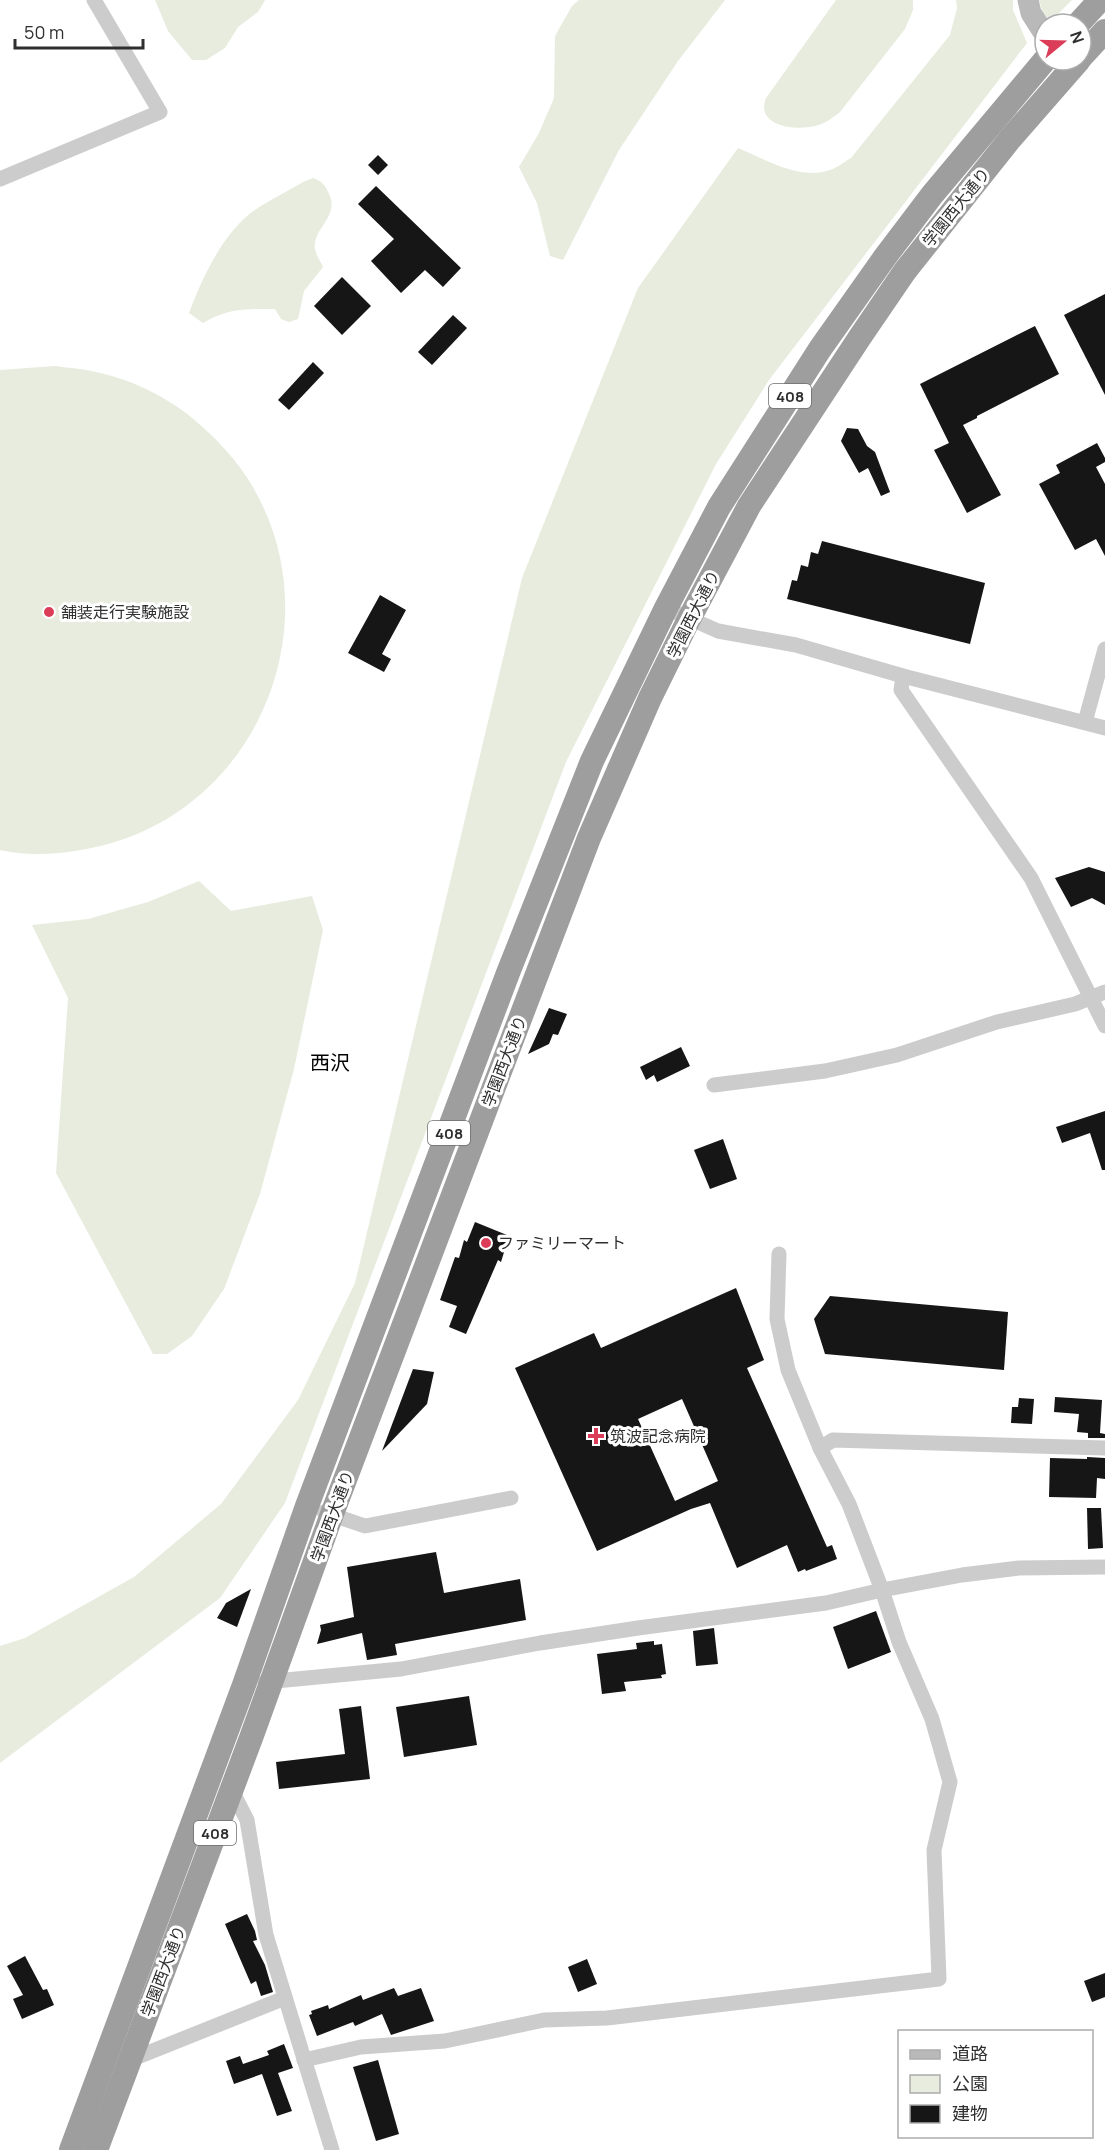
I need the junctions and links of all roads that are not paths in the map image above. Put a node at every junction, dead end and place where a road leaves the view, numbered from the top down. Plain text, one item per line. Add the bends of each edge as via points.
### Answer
1 (94, 0) edge
2 (1028, 0) edge
3 (1100, 0) edge
4 (1089, 12) edge
5 (1033, 16) edge
6 (1105, 31) edge
7 (1093, 44) edge
8 (1035, 72) edge
9 (1069, 72) edge
10 (0, 179) edge
11 (666, 608) junction
12 (689, 619) junction
13 (1105, 649) edge
14 (903, 676) junction
15 (1085, 722) junction
16 (1105, 728) edge
17 (1098, 995) edge
18 (1105, 1026) edge
19 (714, 1085) dead end
20 (779, 1254) dead end
21 (820, 1448) junction
22 (1105, 1448) edge
23 (511, 1498) dead end
24 (307, 1506) junction
25 (332, 1514) junction
26 (1105, 1567) edge
27 (882, 1590) junction
28 (271, 1682) junction
29 (244, 1685) junction
30 (231, 1789) junction
31 (285, 1998) junction
32 (130, 2060) junction
33 (304, 2060) junction
34 (71, 2150) edge
35 (96, 2150) edge
36 (332, 2150) edge

1 - 10 street via 160,112
2 - 5 main road
3 - 4 highway
6 - 7 highway, 学園西大通り / 408
8 - 11 highway, 学園西大通り / 408 via 932,195 833,330 719,507
9 - 12 highway, 学園西大通り / 408 via 905,271 749,506
11 - 12 street
11 - 24 highway, 学園西大通り / 408 via 592,761
12 - 14 street via 718,631 796,645
12 - 25 highway, 学園西大通り / 408 via 589,838
13 - 15 street
14 - 15 street
14 - 17 street via 901,690 1031,878
15 - 16 street
17 - 18 street
17 - 19 street via 877,1060
20 - 21 street via 777,1319 788,1370
21 - 22 street via 833,1440
21 - 27 street via 849,1504
23 - 25 street via 365,1526
24 - 25 street
24 - 29 highway, 学園西大通り / 408
25 - 28 highway, 学園西大通り / 408
26 - 27 street via 1019,1568
27 - 28 street via 826,1603 540,1643 401,1669
27 - 33 street via 932,1719 950,1782 934,1850 939,1979 607,2018 544,2020 445,2041 361,2047
28 - 29 street
28 - 30 highway, 学園西大通り / 408
29 - 34 highway, 学園西大通り / 408
30 - 31 street via 247,1820 266,1935
30 - 32 highway, 学園西大通り / 408
31 - 32 street
31 - 33 street
32 - 35 highway, 学園西大通り / 408
33 - 36 street

